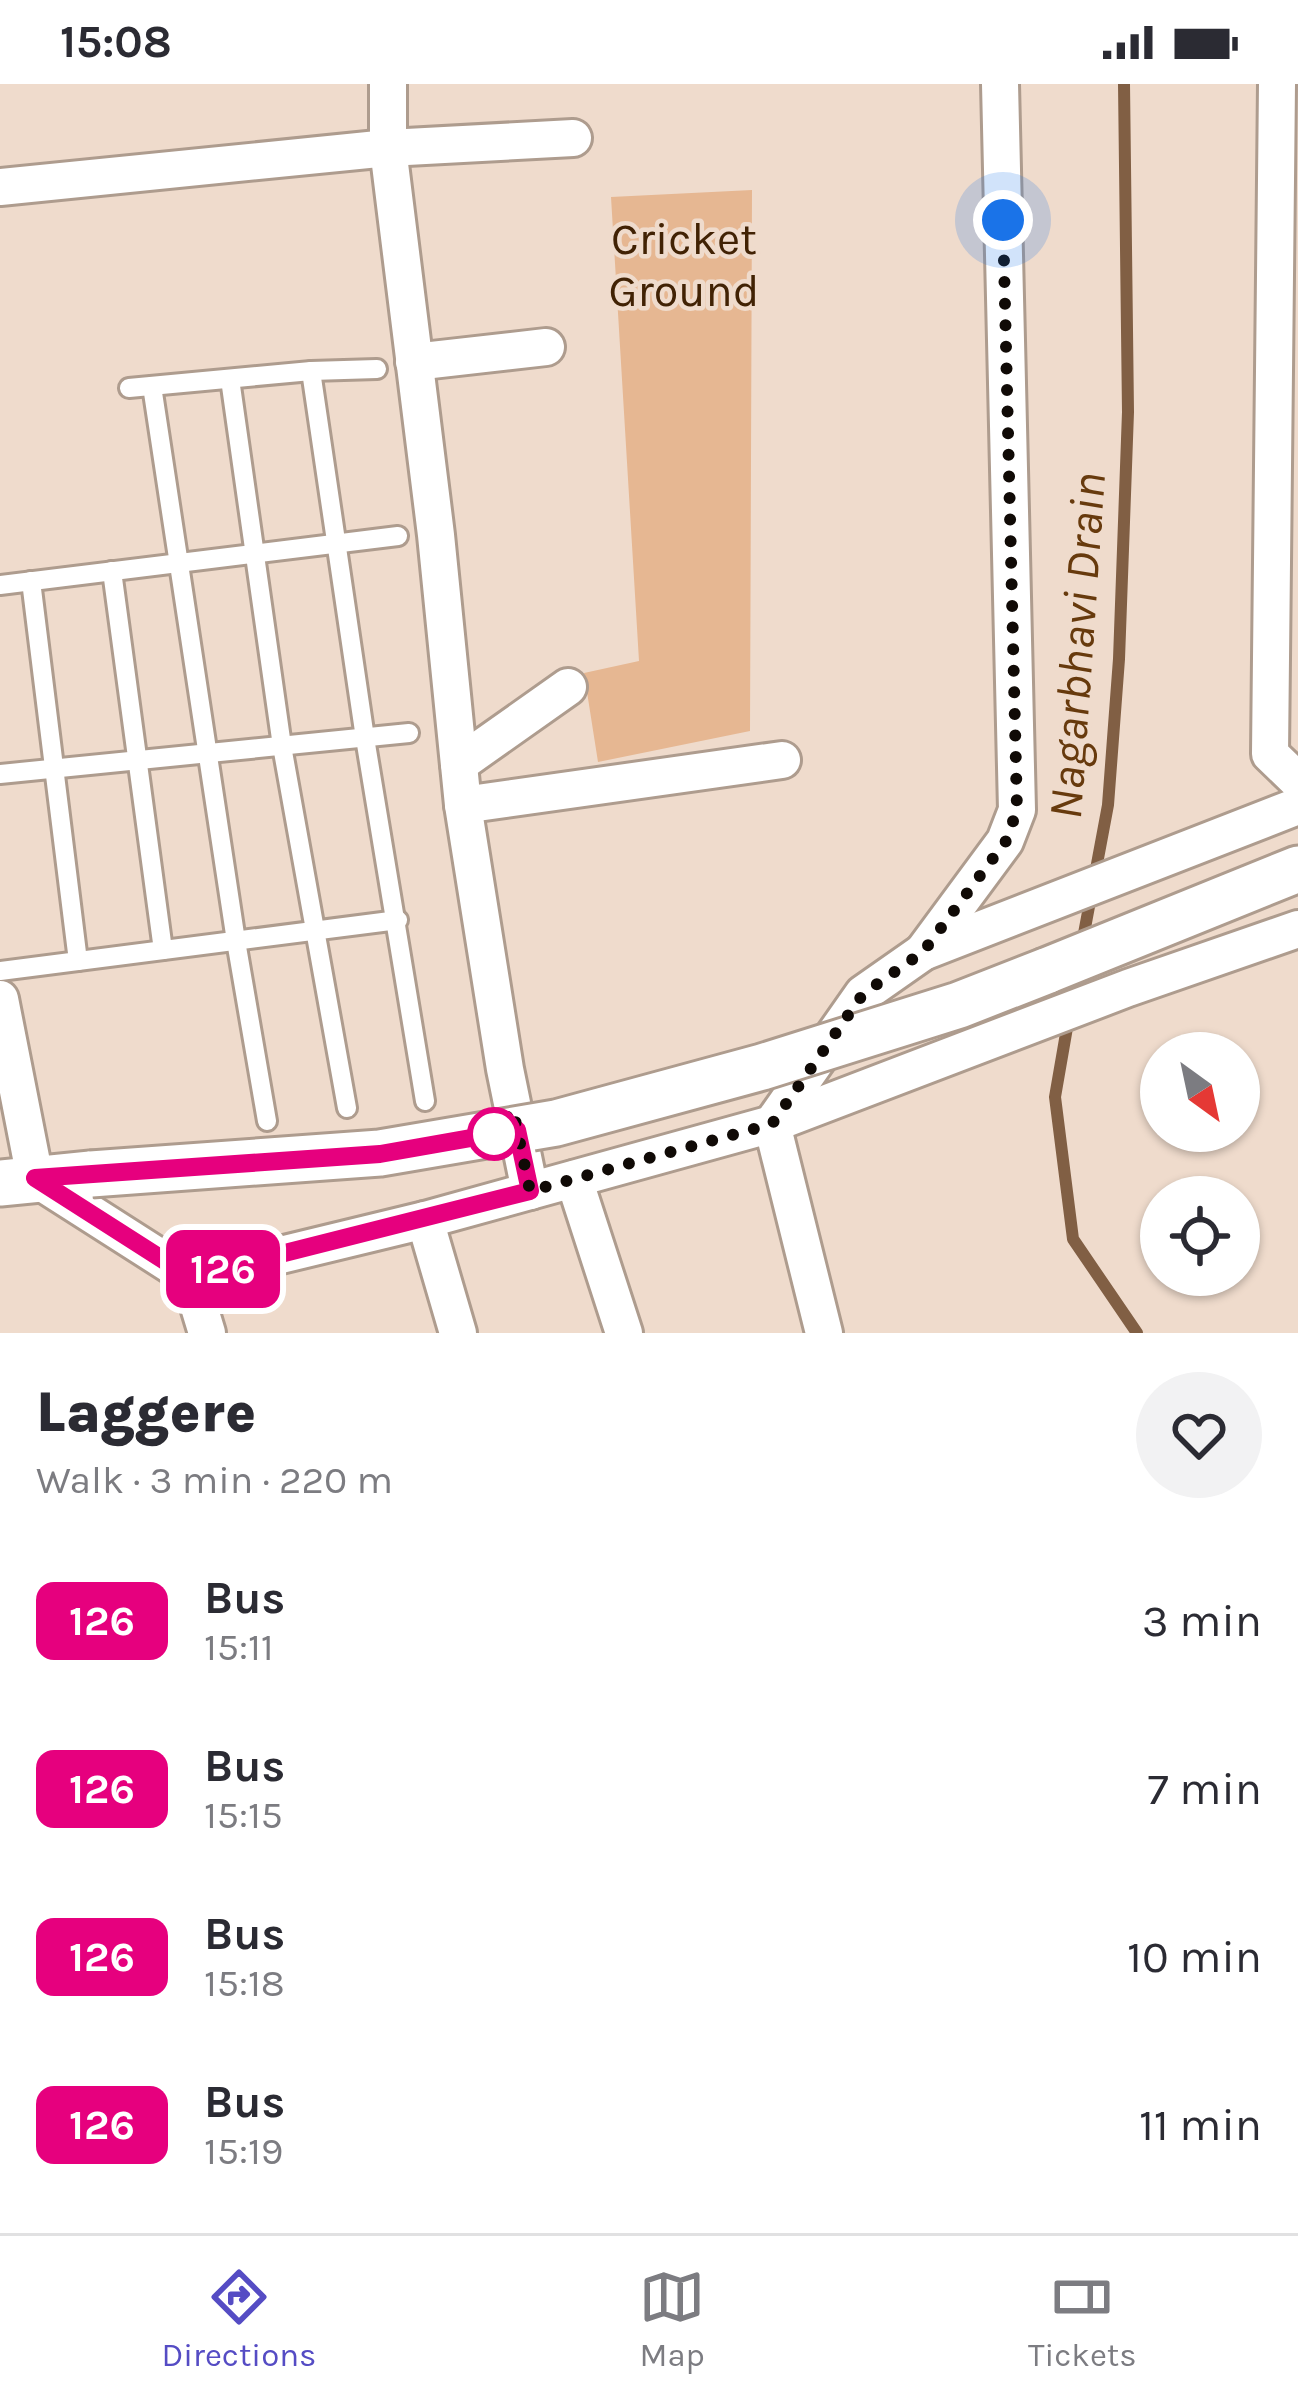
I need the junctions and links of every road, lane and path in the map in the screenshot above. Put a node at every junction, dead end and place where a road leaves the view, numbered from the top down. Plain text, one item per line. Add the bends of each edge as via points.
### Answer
1 (388, 84) edge
2 (1000, 84) edge
3 (1277, 84) edge
4 (574, 138) dead end
5 (388, 148) junction
6 (0, 187) edge
7 (546, 347) dead end
8 (414, 362) junction
9 (377, 369) dead end
10 (311, 371) junction
11 (230, 379) junction
12 (152, 386) junction
13 (129, 388) dead end
14 (398, 536) dead end
15 (335, 543) junction
16 (253, 553) junction
17 (178, 563) junction
18 (112, 571) junction
19 (31, 581) junction
20 (0, 585) edge
21 (568, 687) dead end
22 (409, 733) dead end
23 (364, 738) junction
24 (282, 746) junction
25 (206, 753) junction
26 (137, 760) junction
27 (782, 760) dead end
28 (459, 764) junction
29 (53, 769) junction
30 (0, 774) edge
31 (1298, 781) edge
32 (463, 805) junction
33 (1298, 806) edge
34 (1298, 869) edge
35 (398, 920) junction
36 (1298, 929) edge
37 (313, 931) junction
38 (236, 941) junction
39 (163, 950) junction
40 (923, 952) junction
41 (78, 961) junction
42 (0, 971) edge
43 (0, 999) edge
44 (425, 1101) dead end
45 (347, 1108) dead end
46 (267, 1121) dead end
47 (772, 1124) junction
48 (574, 1179) junction
49 (17, 1180) edge
50 (530, 1191) junction
51 (425, 1220) junction
52 (190, 1277) junction
53 (207, 1333) edge
54 (458, 1333) edge
55 (624, 1333) edge
56 (824, 1333) edge

1 - 5 street
2 - 40 street via 1017,810 1006,841
3 - 31 street via 1270,754
4 - 5 street
5 - 6 street
5 - 8 street
7 - 8 street
8 - 28 street
9 - 10 lane
10 - 11 lane
10 - 15 lane
11 - 12 lane
11 - 16 lane
12 - 13 lane
12 - 17 lane
14 - 15 lane
15 - 16 lane
15 - 23 lane
16 - 17 lane
16 - 24 lane
17 - 18 lane
17 - 25 lane
18 - 19 lane
18 - 26 lane
19 - 20 lane
19 - 29 lane
21 - 28 street
22 - 23 lane
23 - 24 lane
23 - 35 lane
24 - 25 lane
24 - 37 lane
25 - 26 lane
25 - 38 lane
26 - 29 lane
26 - 39 lane
27 - 32 street
28 - 32 street
29 - 30 lane
29 - 41 lane
32 - 50 street
33 - 40 street
34 - 49 street, bridge via 959,1005 556,1123 380,1154
35 - 37 lane
35 - 44 lane
36 - 47 street
37 - 38 lane
37 - 45 lane
38 - 39 lane
38 - 46 lane
39 - 41 lane
40 - 47 street via 863,994
41 - 42 lane
43 - 49 street
47 - 48 street
47 - 56 street
48 - 50 street
48 - 55 street
49 - 52 street
50 - 51 street
51 - 52 street
51 - 54 street
52 - 53 street

